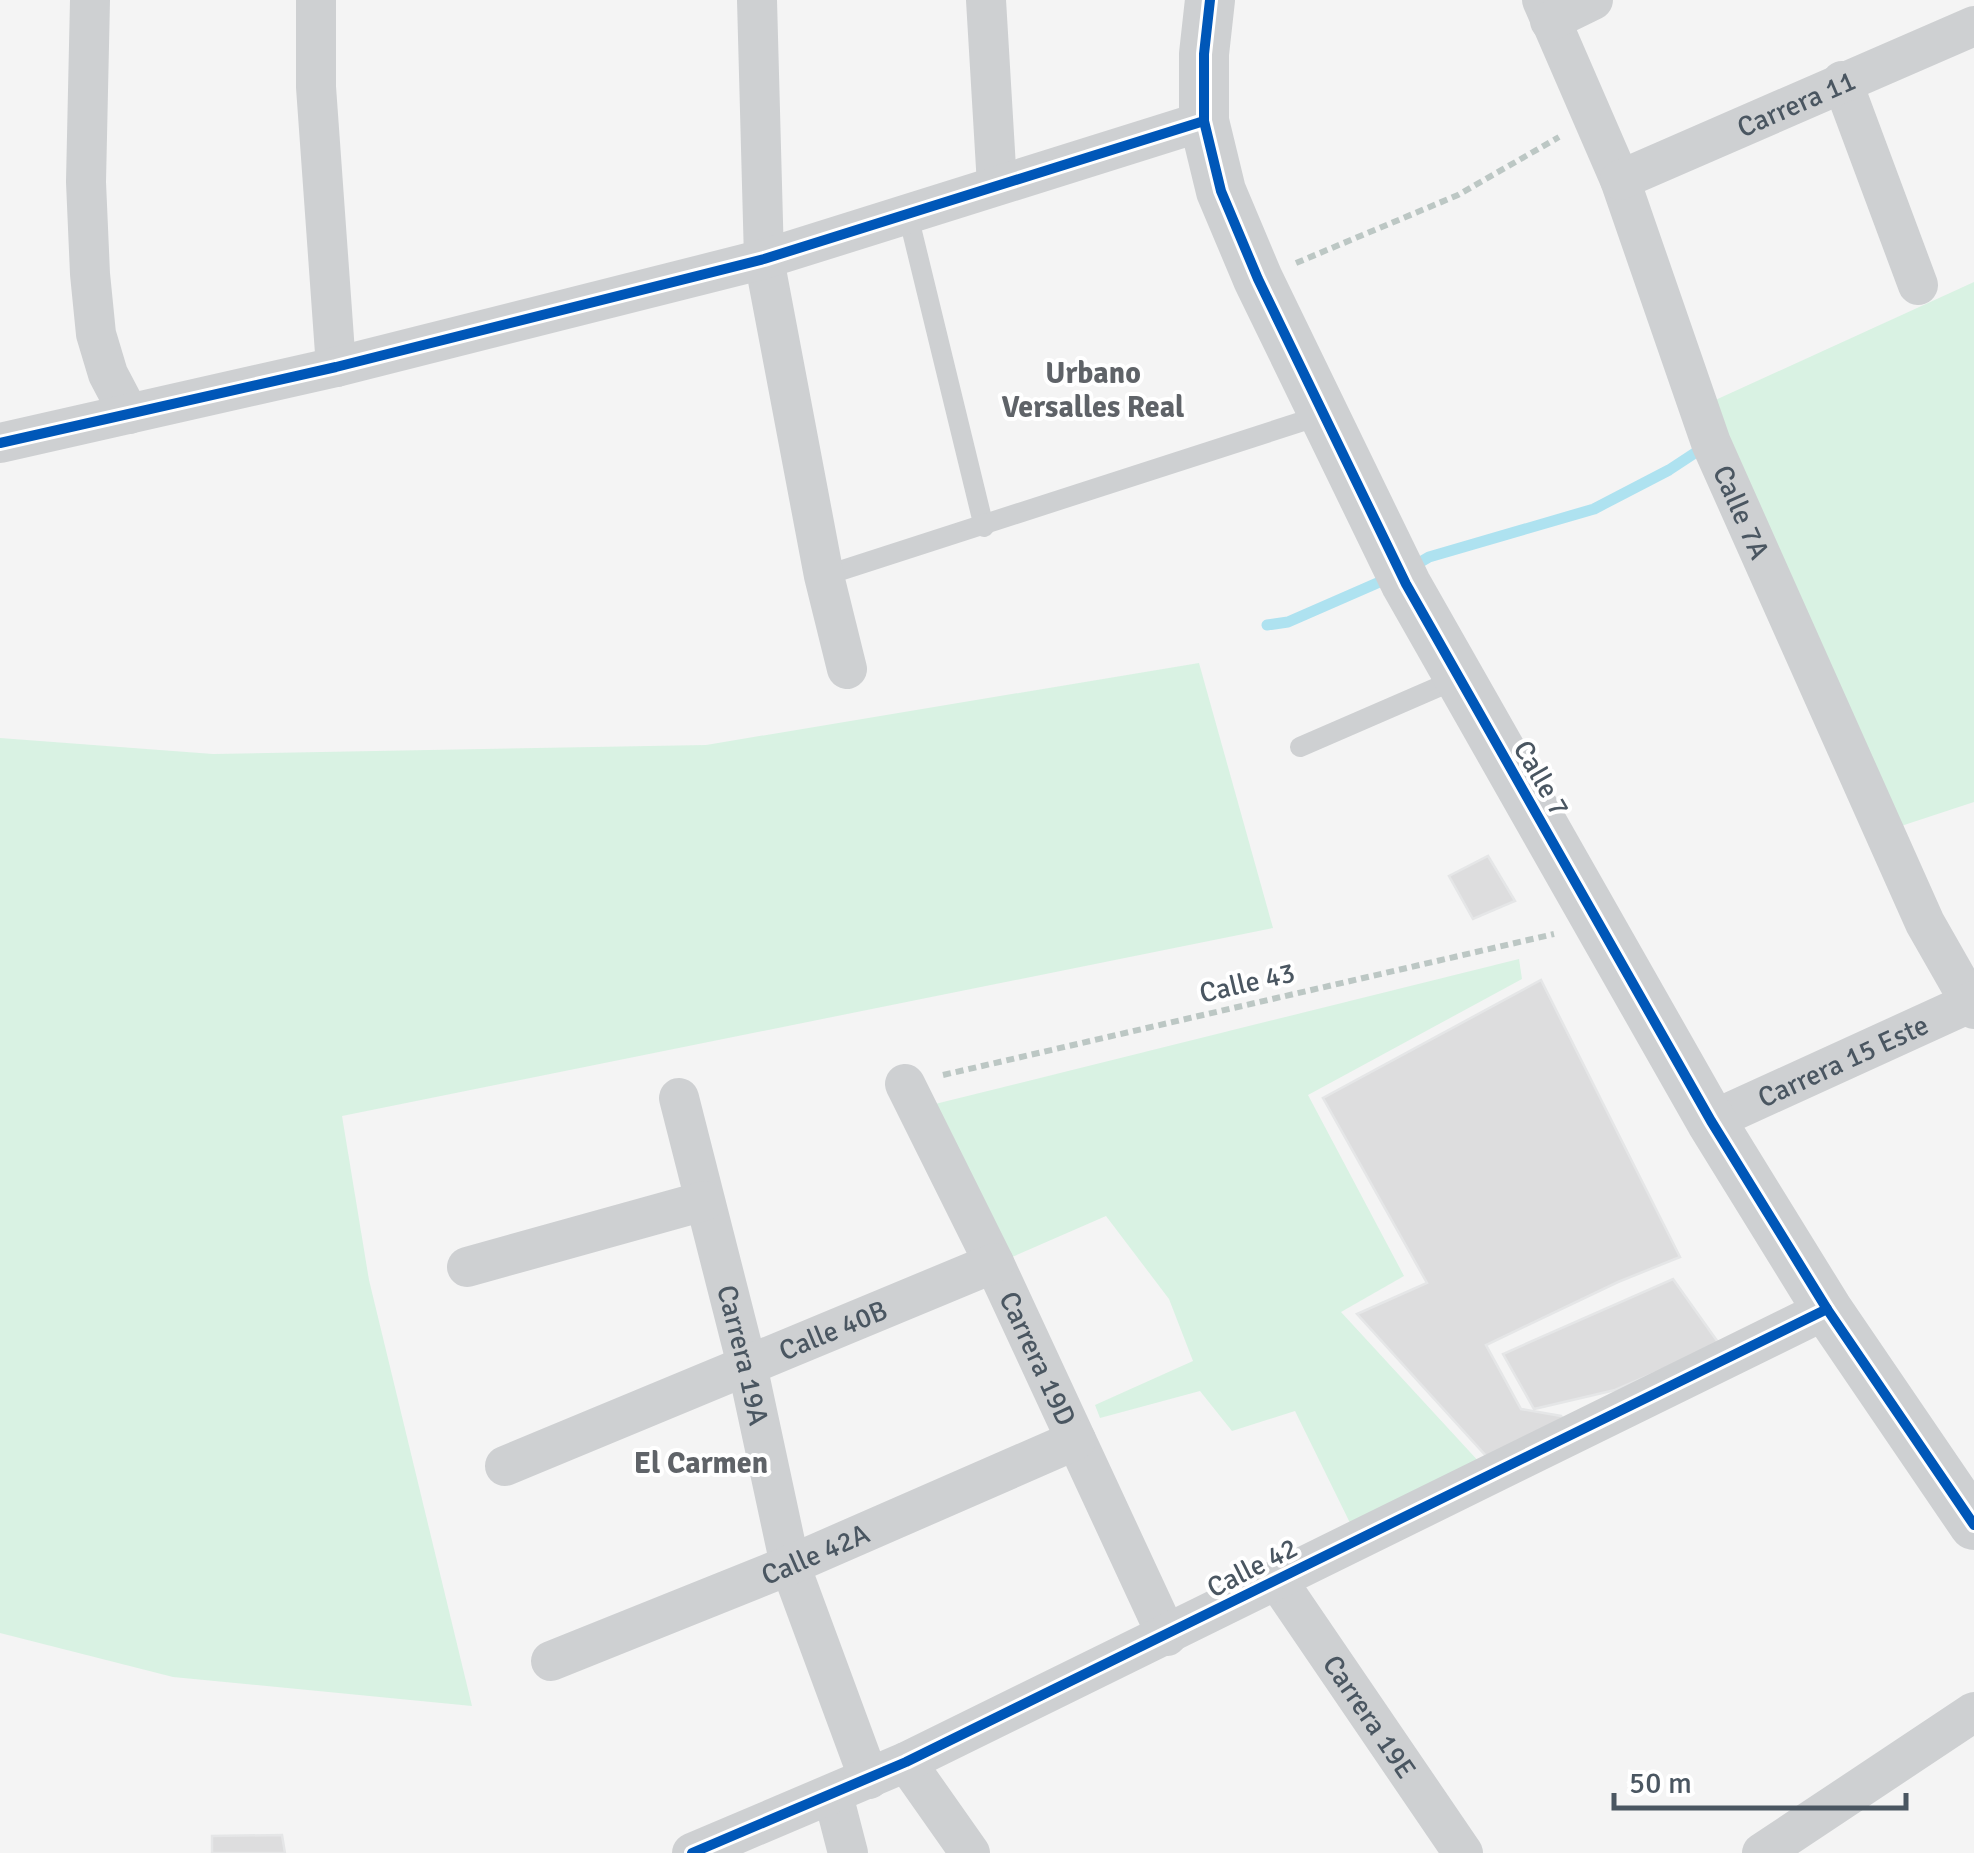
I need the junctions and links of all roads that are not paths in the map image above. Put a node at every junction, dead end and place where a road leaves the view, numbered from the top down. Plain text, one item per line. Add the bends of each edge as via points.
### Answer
1 (90, 0) edge
2 (316, 0) edge
3 (756, 0) edge
4 (986, 0) edge
5 (1210, 0) edge
6 (1594, 0) edge
7 (1546, 10) edge
8 (1974, 26) edge
9 (1842, 81) junction
10 (1204, 121) junction
11 (1620, 180) junction
12 (998, 185) junction
13 (908, 215) junction
14 (764, 259) junction
15 (1918, 285) dead end
16 (336, 367) junction
17 (129, 414) junction
18 (1324, 414) junction
19 (0, 444) edge
20 (984, 527) junction
21 (824, 576) junction
22 (848, 668) dead end
23 (1459, 678) junction
24 (1300, 747) dead end
25 (1972, 1004) edge
26 (905, 1084) road end
27 (679, 1098) dead end
28 (1710, 1121) junction
29 (704, 1201) junction
30 (994, 1264) junction
31 (468, 1267) dead end
32 (1826, 1308) junction
33 (747, 1366) junction
34 (1076, 1440) junction
35 (505, 1466) dead end
36 (1970, 1512) edge
37 (790, 1566) junction
38 (1277, 1580) junction
39 (1167, 1636) junction
40 (551, 1661) dead end
41 (1974, 1712) edge
42 (906, 1762) junction
43 (851, 1787) junction
44 (692, 1853) edge
45 (848, 1853) edge
46 (970, 1853) edge
47 (1463, 1853) edge
48 (1762, 1853) edge

1 - 17 street via 90,274 96,334
2 - 16 street
3 - 14 street
4 - 12 street
5 - 10 street, Calle 7
6 - 7 street
7 - 11 street, Calle 7A
8 - 9 street, Carrera 11
9 - 11 street, Carrera 11
9 - 15 street
10 - 12 street
10 - 18 street, Calle 7 via 1221,191
11 - 25 street, Calle 7A via 1710,443 1925,924
12 - 13 street
13 - 14 street
13 - 20 lane
14 - 16 street
14 - 21 street
16 - 17 street
17 - 19 street
18 - 20 lane
18 - 23 street, Calle 7
20 - 21 lane
21 - 22 street
23 - 24 lane
23 - 28 street, Calle 7
25 - 28 street, Carrera 15 Este
26 - 30 street, Carrera 19D
27 - 29 street, Carrera 19A
28 - 32 street, Calle 7
29 - 31 street
29 - 33 street, Carrera 19A
30 - 33 street, Calle 40B
30 - 34 street, Carrera 19D
32 - 36 street, Calle 7
32 - 38 street, Calle 42
33 - 35 street, Calle 40B
33 - 37 street, Carrera 19A
34 - 37 street, Calle 42A
34 - 39 street, Carrera 19D
37 - 40 street, Calle 42A
37 - 43 street, Carrera 19A
38 - 39 street, Calle 42
38 - 47 street, Carrera 19E
39 - 42 street, Calle 42
41 - 48 street
42 - 43 street, Calle 42
42 - 46 street
43 - 44 street, Calle 42
43 - 45 street, Carrera 19A

